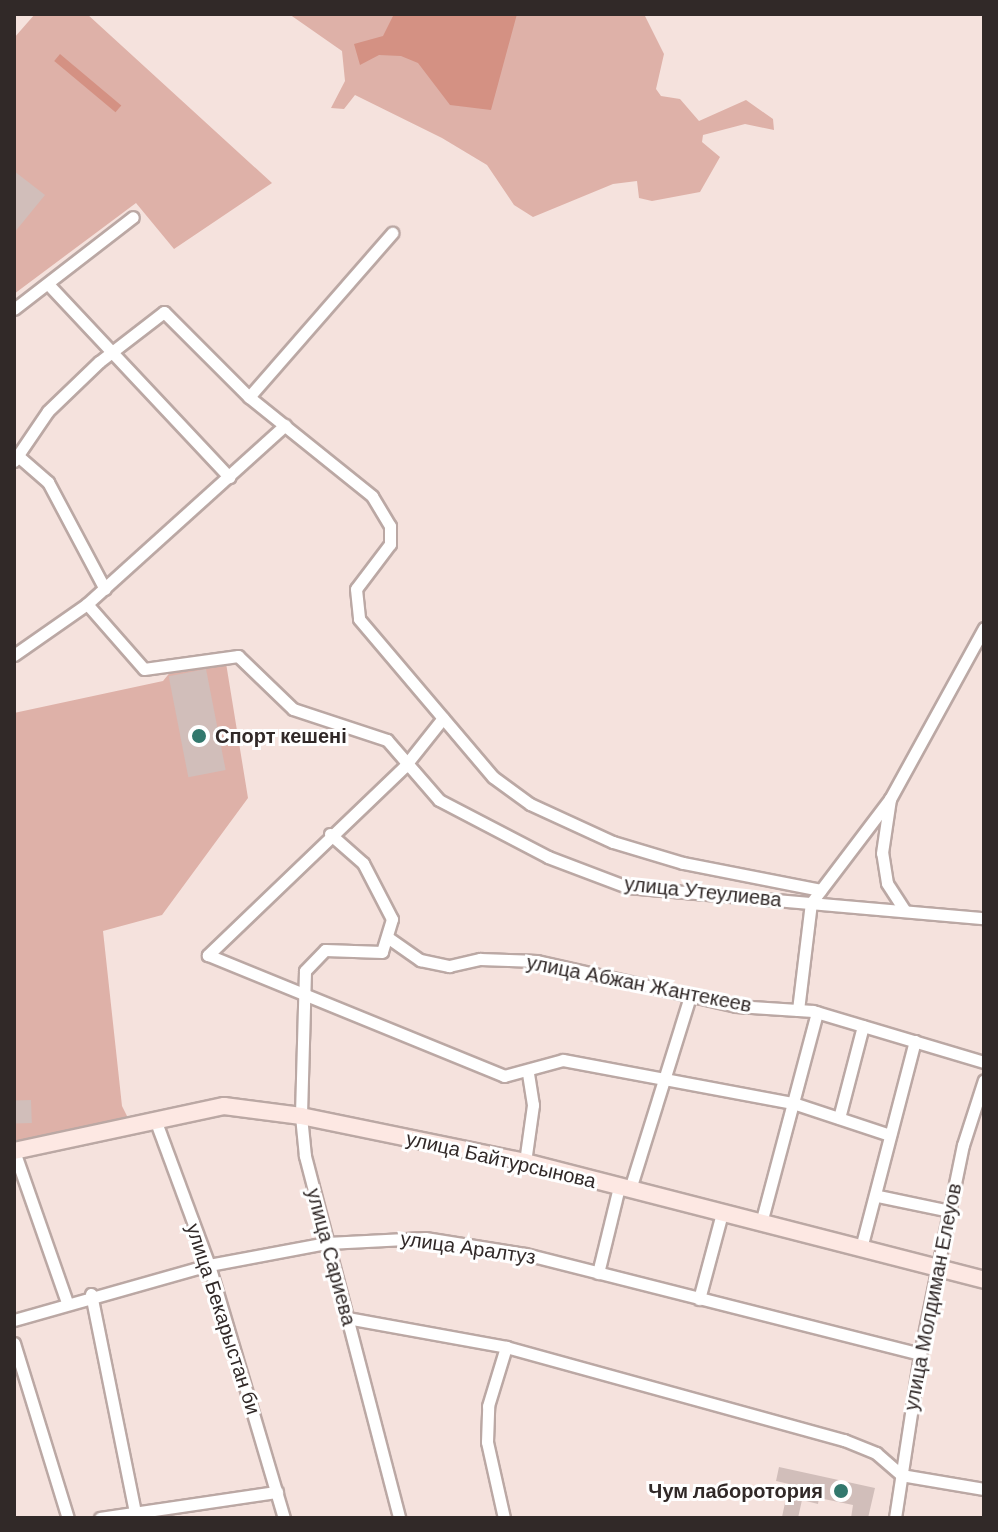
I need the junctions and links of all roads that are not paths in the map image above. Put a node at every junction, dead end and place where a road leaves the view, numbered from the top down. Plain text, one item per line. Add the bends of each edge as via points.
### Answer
1 (133, 217) dead end
2 (392, 233) dead end
3 (48, 284) junction
4 (14, 309) edge
5 (110, 353) junction
6 (249, 397) junction
7 (285, 425) junction
8 (16, 459) edge
9 (229, 477) junction
10 (105, 589) junction
11 (87, 604) junction
12 (984, 628) edge
13 (14, 655) edge
14 (443, 718) junction
15 (404, 767) junction
16 (890, 799) junction
17 (330, 834) junction
18 (820, 890) junction
19 (811, 903) junction
20 (905, 911) junction
21 (984, 918) edge
22 (390, 939) junction
23 (300, 992) junction
24 (690, 996) junction
25 (798, 1010) junction
26 (817, 1012) junction
27 (863, 1026) junction
28 (915, 1041) junction
29 (984, 1062) edge
30 (528, 1073) junction
31 (664, 1080) junction
32 (984, 1080) edge
33 (981, 1094) edge
34 (793, 1103) junction
35 (301, 1116) junction
36 (839, 1118) junction
37 (156, 1122) junction
38 (890, 1135) junction
39 (14, 1151) edge
40 (525, 1162) junction
41 (624, 1188) junction
42 (878, 1196) junction
43 (950, 1211) junction
44 (722, 1213) junction
45 (761, 1223) junction
46 (327, 1243) junction
47 (861, 1248) junction
48 (209, 1265) junction
49 (939, 1266) junction
50 (598, 1273) junction
51 (984, 1280) edge
52 (91, 1294) junction
53 (699, 1299) junction
54 (67, 1302) junction
55 (347, 1318) junction
56 (14, 1320) edge
57 (14, 1343) edge
58 (506, 1347) junction
59 (920, 1354) junction
60 (18, 1368) edge
61 (901, 1475) junction
62 (984, 1489) edge
63 (277, 1492) junction
64 (135, 1515) edge
65 (68, 1518) edge
66 (100, 1518) edge
67 (284, 1518) edge
68 (399, 1518) edge
69 (504, 1518) edge
70 (895, 1518) edge

1 - 3 street
2 - 6 street
3 - 4 street
3 - 5 street
5 - 6 street via 164,312
5 - 8 street via 48,411
5 - 9 street
6 - 7 street
7 - 9 street
7 - 14 street via 372,496 386,520 390,544 356,589 359,619
8 - 10 street via 48,482
9 - 10 street
10 - 11 street
11 - 13 street
11 - 15 street, улица Утеулиева via 144,669 238,656 293,709 374,732 399,751
12 - 16 street
14 - 15 street
14 - 18 street via 493,777 544,810 683,863
15 - 17 street
15 - 19 street, улица Утеулиева via 439,800 548,857 627,887
16 - 18 street
16 - 20 street via 882,853 887,883
17 - 22 street via 363,863 383,894 392,919
17 - 23 street via 208,955
18 - 19 street
19 - 20 street, улица Утеулиева
19 - 25 street
20 - 21 street, улица Утеулиева
22 - 23 street via 382,952 325,950 305,971
22 - 24 street, улица Абжан Жантекеев via 420,960 449,966 480,959 537,961
23 - 30 street via 504,1076
23 - 35 street, улица Сариева
24 - 25 street, улица Абжан Жантекеев
24 - 31 street
25 - 26 street, улица Абжан Жантекеев
26 - 27 street, улица Абжан Жантекеев
26 - 34 street
27 - 28 street, улица Абжан Жантекеев
27 - 36 street
28 - 29 street, улица Абжан Жантекеев
28 - 38 street
30 - 31 street via 563,1060
30 - 40 street via 534,1091
31 - 34 street
31 - 41 street
32 - 33 street, улица Молдиман Елеуов
33 - 43 street, улица Молдиман Елеуов
34 - 36 street
34 - 45 street
35 - 37 street, улица Байтурсынова via 224,1106
35 - 40 street, улица Байтурсынова
35 - 46 street, улица Сариева
36 - 38 street
37 - 39 street, улица Байтурсынова
37 - 48 street, улица Бекарыстан би
38 - 42 street
39 - 54 street
40 - 41 street, улица Байтурсынова
41 - 44 street, улица Байтурсынова
41 - 50 street
42 - 43 street
42 - 47 street
43 - 49 street, улица Молдиман Елеуов
44 - 45 street, улица Байтурсынова
44 - 53 street
45 - 47 street, улица Байтурсынова
46 - 48 street, улица Аралтуз
46 - 50 street, улица Аралтуз via 425,1238
46 - 55 street, улица Сариева
47 - 49 street, улица Байтурсынова
48 - 52 street, улица Аралтуз
48 - 63 street, улица Бекарыстан би
49 - 51 street, улица Байтурсынова
49 - 59 street, улица Молдиман Елеуов
50 - 53 street, улица Аралтуз
52 - 54 street, улица Аралтуз
52 - 64 street
53 - 59 street, улица Аралтуз
54 - 56 street, улица Аралтуз
55 - 58 street
55 - 68 street, улица Сариева
57 - 60 street
58 - 61 street via 844,1440 876,1453
58 - 69 street via 488,1406 487,1442
59 - 61 street, улица Молдиман Елеуов
60 - 65 street
61 - 62 street
61 - 70 street, улица Молдиман Елеуов
63 - 64 street
63 - 67 street, улица Бекарыстан би
64 - 66 street

